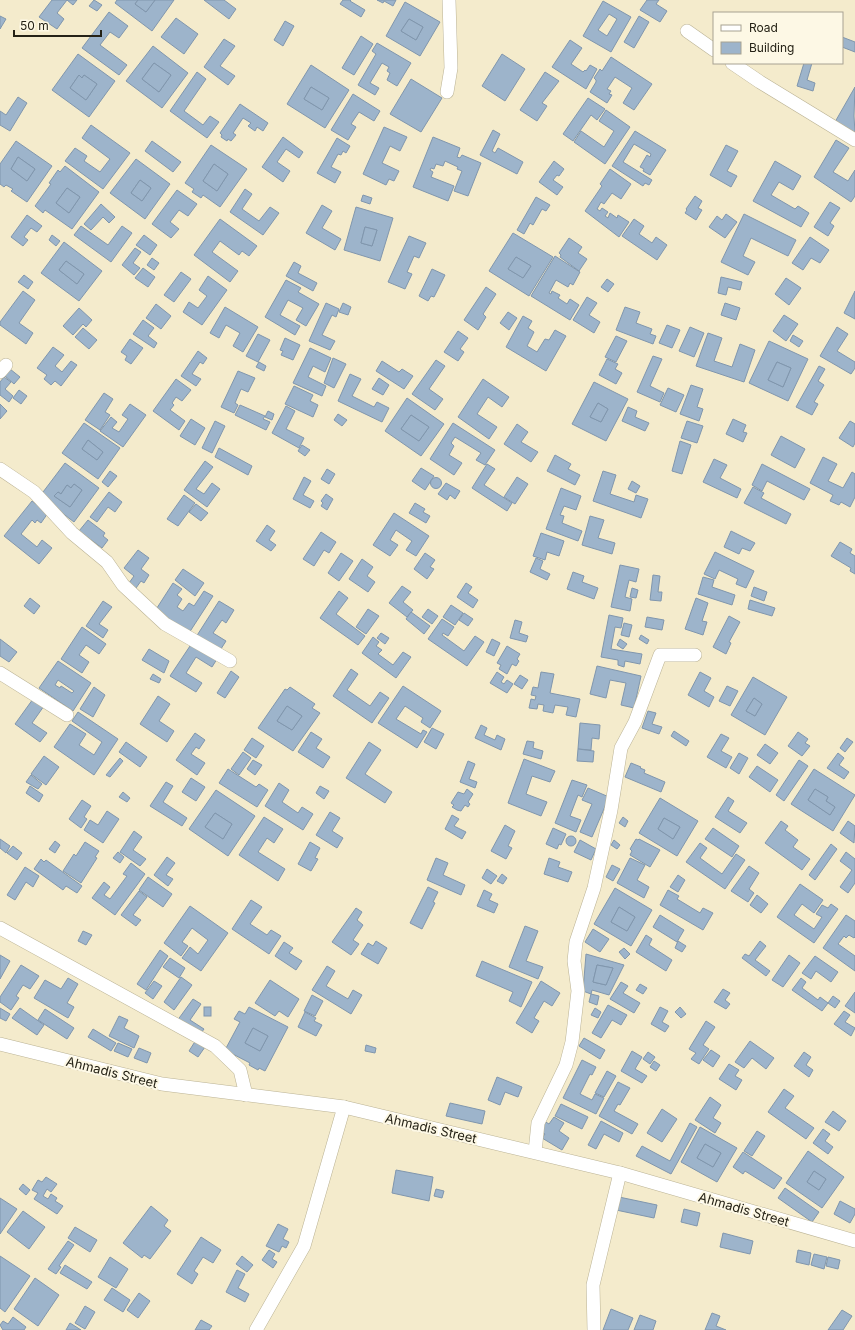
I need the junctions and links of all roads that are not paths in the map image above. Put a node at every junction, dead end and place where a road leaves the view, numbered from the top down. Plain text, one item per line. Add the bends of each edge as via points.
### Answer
1 (450, 0) edge
2 (687, 31) dead end
3 (713, 49) edge
4 (733, 64) edge
5 (447, 92) dead end
6 (855, 140) edge
7 (0, 469) edge
8 (696, 655) dead end
9 (230, 661) dead end
10 (0, 673) edge
11 (67, 715) dead end
12 (0, 928) edge
13 (0, 1044) edge
14 (246, 1095) junction
15 (344, 1107) junction
16 (535, 1152) junction
17 (620, 1173) junction
18 (855, 1241) edge
19 (256, 1330) edge
20 (594, 1330) edge

1 - 5 street via 451,68
2 - 3 street
4 - 6 street
7 - 9 street via 34,492 72,532 107,562 123,585 165,624
8 - 16 street via 660,655 635,722 621,748 612,810 594,888 576,942 574,961 578,991 572,1042 566,1065 538,1123
10 - 11 street
12 - 14 street via 215,1046 240,1070
13 - 14 street, Ahmadis Street via 162,1084
14 - 15 street, Ahmadis Street
15 - 16 street, Ahmadis Street
15 - 19 street via 304,1246
16 - 17 street, Ahmadis Street
17 - 18 street, Ahmadis Street
17 - 20 street via 593,1285

